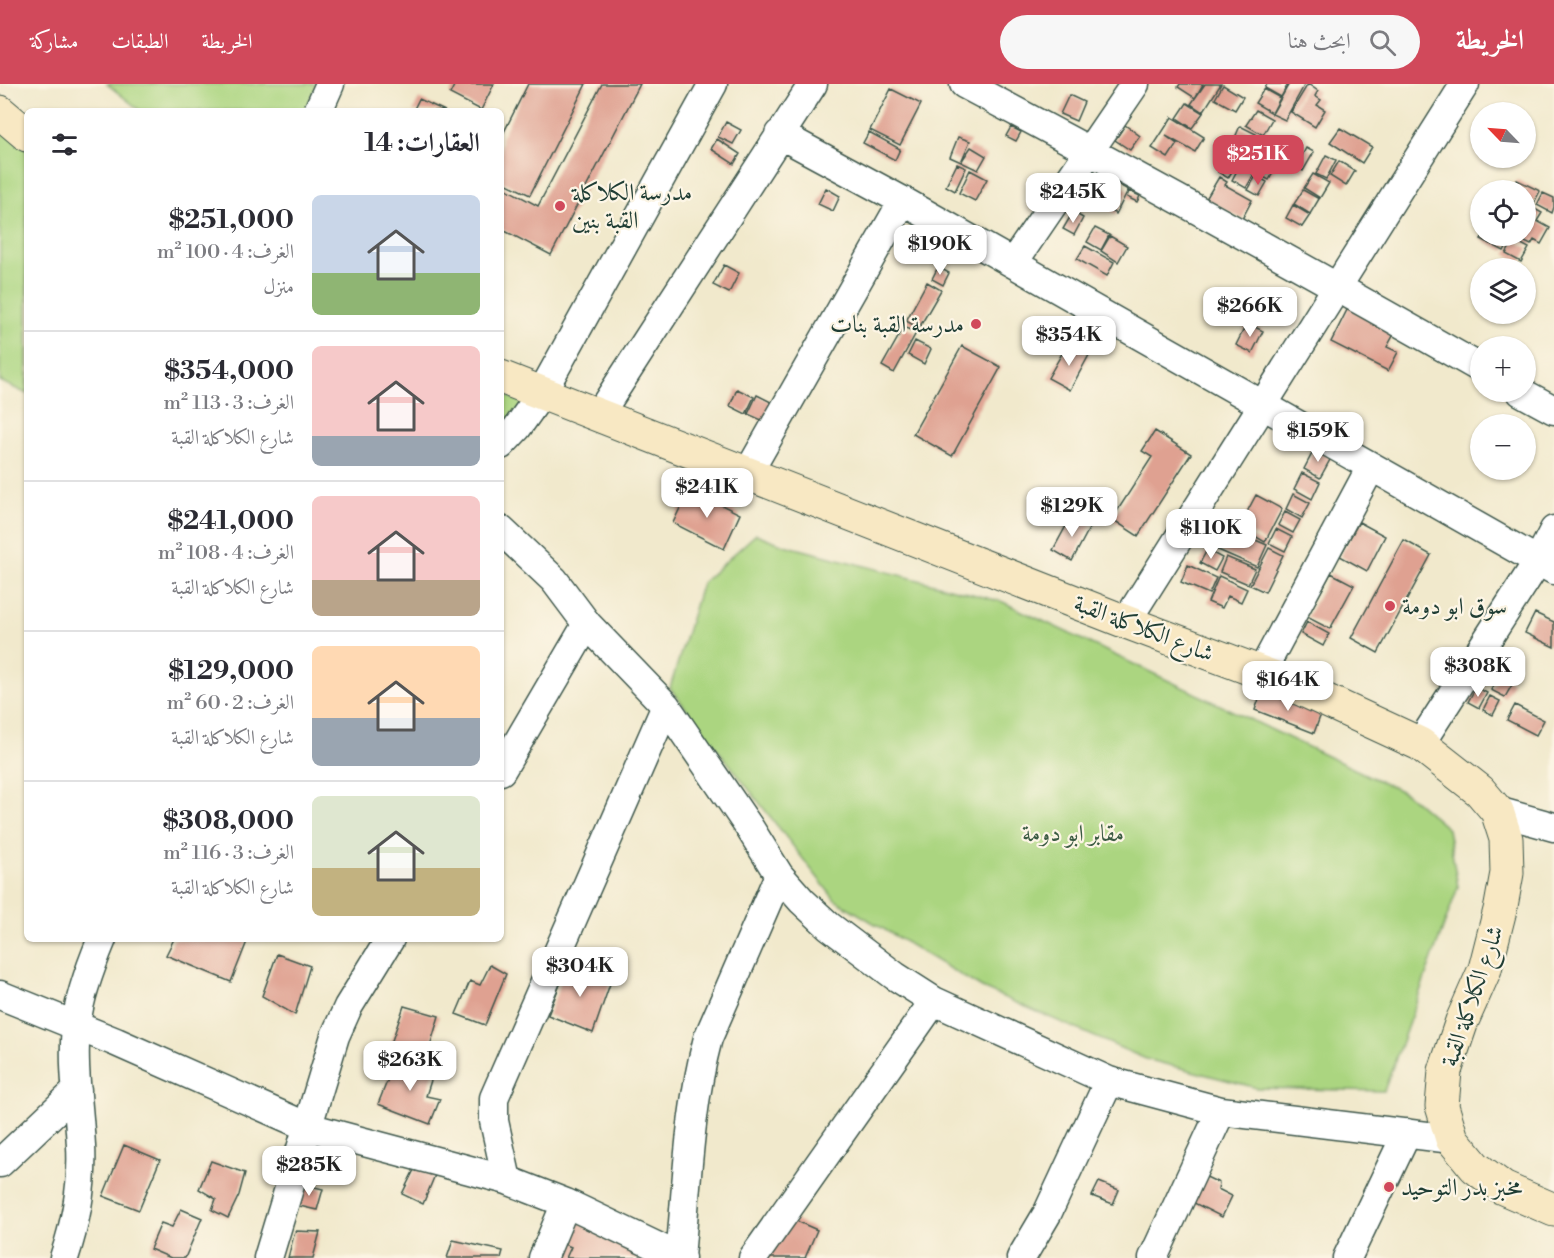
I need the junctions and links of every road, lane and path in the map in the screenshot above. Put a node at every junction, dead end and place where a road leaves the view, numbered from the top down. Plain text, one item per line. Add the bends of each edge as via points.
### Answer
1 (330, 84) edge
2 (713, 84) edge
3 (813, 84) edge
4 (964, 84) edge
5 (1135, 84) edge
6 (1465, 84) edge
7 (319, 108) edge
8 (0, 112) edge
9 (24, 132) edge
10 (779, 134) junction
11 (1090, 150) junction
12 (903, 201) junction
13 (1013, 263) junction
14 (1338, 287) junction
15 (1470, 362) edge
16 (504, 378) edge
17 (541, 394) junction
18 (1536, 400) edge
19 (1262, 404) junction
20 (1554, 410) edge
21 (598, 416) junction
22 (504, 442) edge
23 (1371, 467) junction
24 (748, 473) junction
25 (1554, 530) edge
26 (504, 533) edge
27 (1546, 566) edge
28 (1126, 622) junction
29 (587, 624) junction
30 (1261, 673) junction
31 (666, 706) junction
32 (1420, 744) junction
33 (504, 766) edge
34 (1497, 812) junction
35 (1554, 827) edge
36 (779, 875) junction
37 (101, 942) edge
38 (388, 942) edge
39 (0, 994) edge
40 (934, 1001) junction
41 (76, 1026) junction
42 (1109, 1081) junction
43 (77, 1090) junction
44 (1221, 1111) junction
45 (308, 1126) junction
46 (1407, 1133) junction
47 (1452, 1139) junction
48 (0, 1163) edge
49 (507, 1180) junction
50 (566, 1203) junction
51 (1554, 1210) edge
52 (64, 1258) edge
53 (268, 1258) edge
54 (543, 1258) edge
55 (681, 1258) edge
56 (753, 1258) edge
57 (1021, 1258) edge
58 (1153, 1258) edge
59 (1347, 1258) edge

1 - 7 street
2 - 17 street
3 - 10 street
4 - 11 street
5 - 11 street
6 - 14 street
8 - 9 street
10 - 12 street
10 - 21 street
11 - 13 street
11 - 14 street
12 - 13 street
12 - 24 street
13 - 19 street
14 - 15 street
14 - 19 street
16 - 17 street, شارع الكلاكلة القبة
17 - 21 street, شارع الكلاكلة القبة
17 - 22 street
18 - 20 street
19 - 23 street
19 - 28 street
21 - 24 street, شارع الكلاكلة القبة
23 - 27 street
23 - 30 street
24 - 28 street, شارع الكلاكلة القبة
25 - 27 street
26 - 29 street via 554,580
27 - 32 street
28 - 30 street, شارع الكلاكلة القبة
29 - 31 street
29 - 33 street
30 - 32 street, شارع الكلاكلة القبة
31 - 36 street
31 - 49 street via 494,1098 494,1121
32 - 34 street, شارع الكلاكلة القبة via 1480,791
34 - 35 street
34 - 47 street, شارع الكلاكلة القبة via 1506,839 1507,873 1485,969 1445,1071 1443,1106
36 - 40 street via 829,926
36 - 55 street via 708,1038 694,1103
37 - 41 street
38 - 45 street via 335,1036
39 - 41 street
40 - 42 street
40 - 56 street
41 - 43 street
41 - 45 street
42 - 44 street
42 - 57 street via 1047,1214
43 - 48 street
43 - 52 street via 81,1148 78,1203
44 - 46 street
44 - 58 street
45 - 49 street
45 - 53 street
46 - 47 street
46 - 59 street
47 - 51 street, شارع الكلاكلة القبة via 1475,1167 1503,1188
49 - 50 street
50 - 54 street
50 - 55 street

